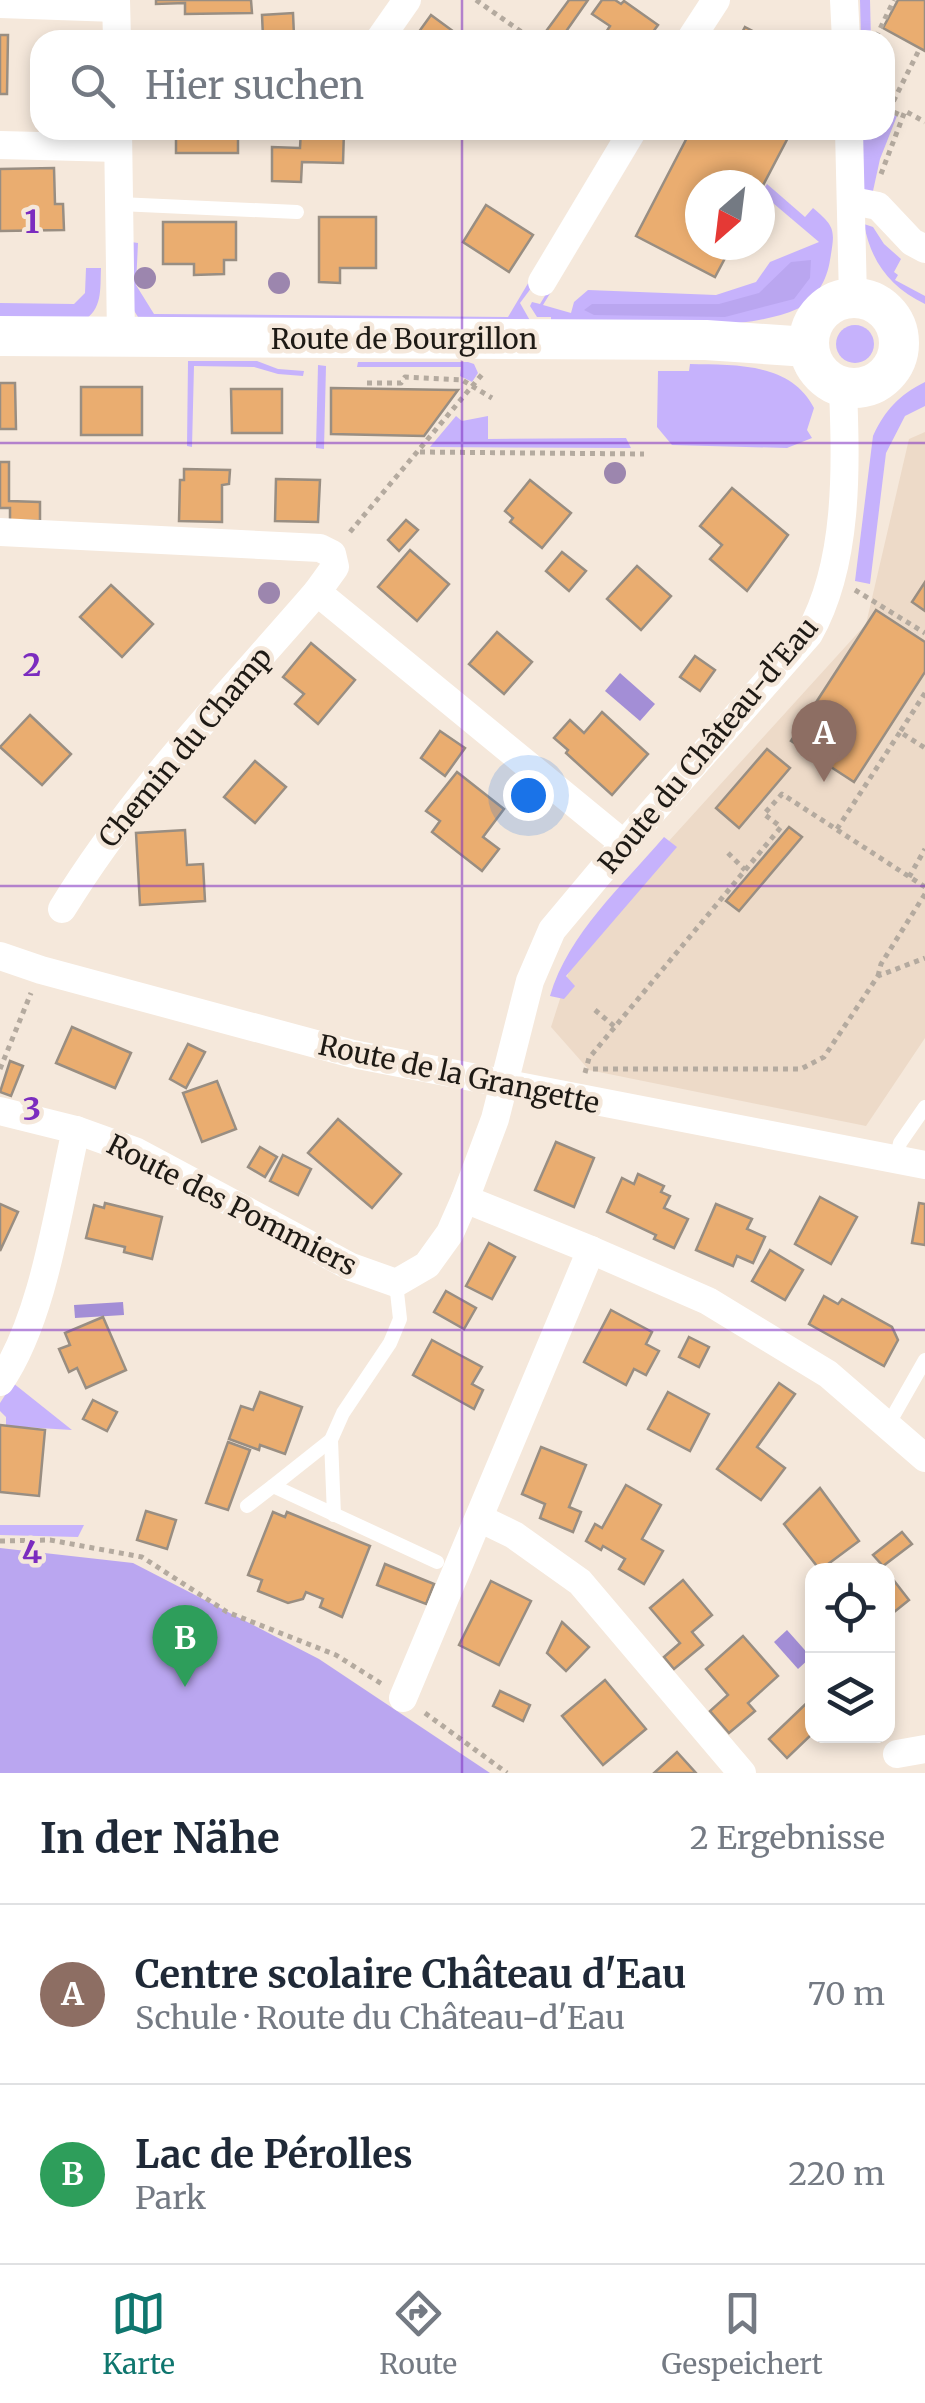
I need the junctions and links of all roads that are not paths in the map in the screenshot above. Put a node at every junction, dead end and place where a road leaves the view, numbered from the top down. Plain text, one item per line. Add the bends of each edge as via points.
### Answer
1 (408, 0) edge
2 (716, 0) edge
3 (844, 0) edge
4 (0, 4) edge
5 (116, 4) edge
6 (117, 30) edge
7 (386, 30) edge
8 (696, 30) edge
9 (846, 30) edge
10 (98, 140) edge
11 (118, 140) edge
12 (627, 140) edge
13 (851, 140) edge
14 (0, 145) edge
15 (119, 204) junction
16 (865, 204) junction
17 (298, 212) dead end
18 (925, 249) edge
19 (542, 282) dead end
20 (853, 298) junction
21 (0, 336) edge
22 (121, 337) junction
23 (912, 347) edge
24 (808, 348) junction
25 (843, 388) junction
26 (0, 532) edge
27 (317, 592) junction
28 (624, 844) junction
29 (62, 908) dead end
30 (0, 956) edge
31 (505, 1082) junction
32 (925, 1106) edge
33 (0, 1111) edge
34 (76, 1130) junction
35 (896, 1160) junction
36 (925, 1165) edge
37 (466, 1200) junction
38 (592, 1250) junction
39 (396, 1282) junction
40 (925, 1360) edge
41 (0, 1382) edge
42 (888, 1424) junction
43 (331, 1440) junction
44 (925, 1458) edge
45 (273, 1486) junction
46 (247, 1506) dead end
47 (334, 1515) junction
48 (481, 1519) junction
49 (438, 1562) dead end
50 (403, 1698) road end
51 (742, 1773) edge

1 - 7 street
2 - 8 street
3 - 9 street
4 - 5 street
5 - 6 street
10 - 14 street
11 - 15 street
12 - 19 street
13 - 16 street
15 - 17 lane
15 - 22 street
16 - 18 street
16 - 20 street
20 - 23 main road via 883,308
20 - 24 main road via 822,310
21 - 22 main road, Route de Bourgillon
22 - 24 main road, Route de Bourgillon via 706,340
23 - 25 main road via 878,382
24 - 25 main road via 820,373
25 - 28 street, Route du Château-d'Eau via 841,508 832,582 821,612 809,634
26 - 27 street, Chemin du Champ via 320,548 332,554 335,567
27 - 28 street
27 - 29 street, Chemin du Champ via 100,846
28 - 31 street, Route du Château-d'Eau via 552,930 530,981
30 - 31 street, Route de la Grangette via 353,1054
31 - 35 street, Route de la Grangette
31 - 37 street
32 - 35 lane
33 - 34 street, Route des Pommiers
34 - 39 street, Route des Pommiers via 136,1152 351,1267
34 - 41 street, Route des Pommiers via 32,1318
35 - 36 street, Route de la Grangette
37 - 38 street
37 - 39 street via 427,1265
38 - 42 street via 708,1301 828,1374
38 - 48 street
39 - 43 lane via 400,1319 390,1344
40 - 42 lane
42 - 44 street
43 - 45 lane
43 - 47 lane
45 - 46 lane
45 - 47 lane
47 - 49 lane
48 - 50 street
48 - 51 street via 580,1582

